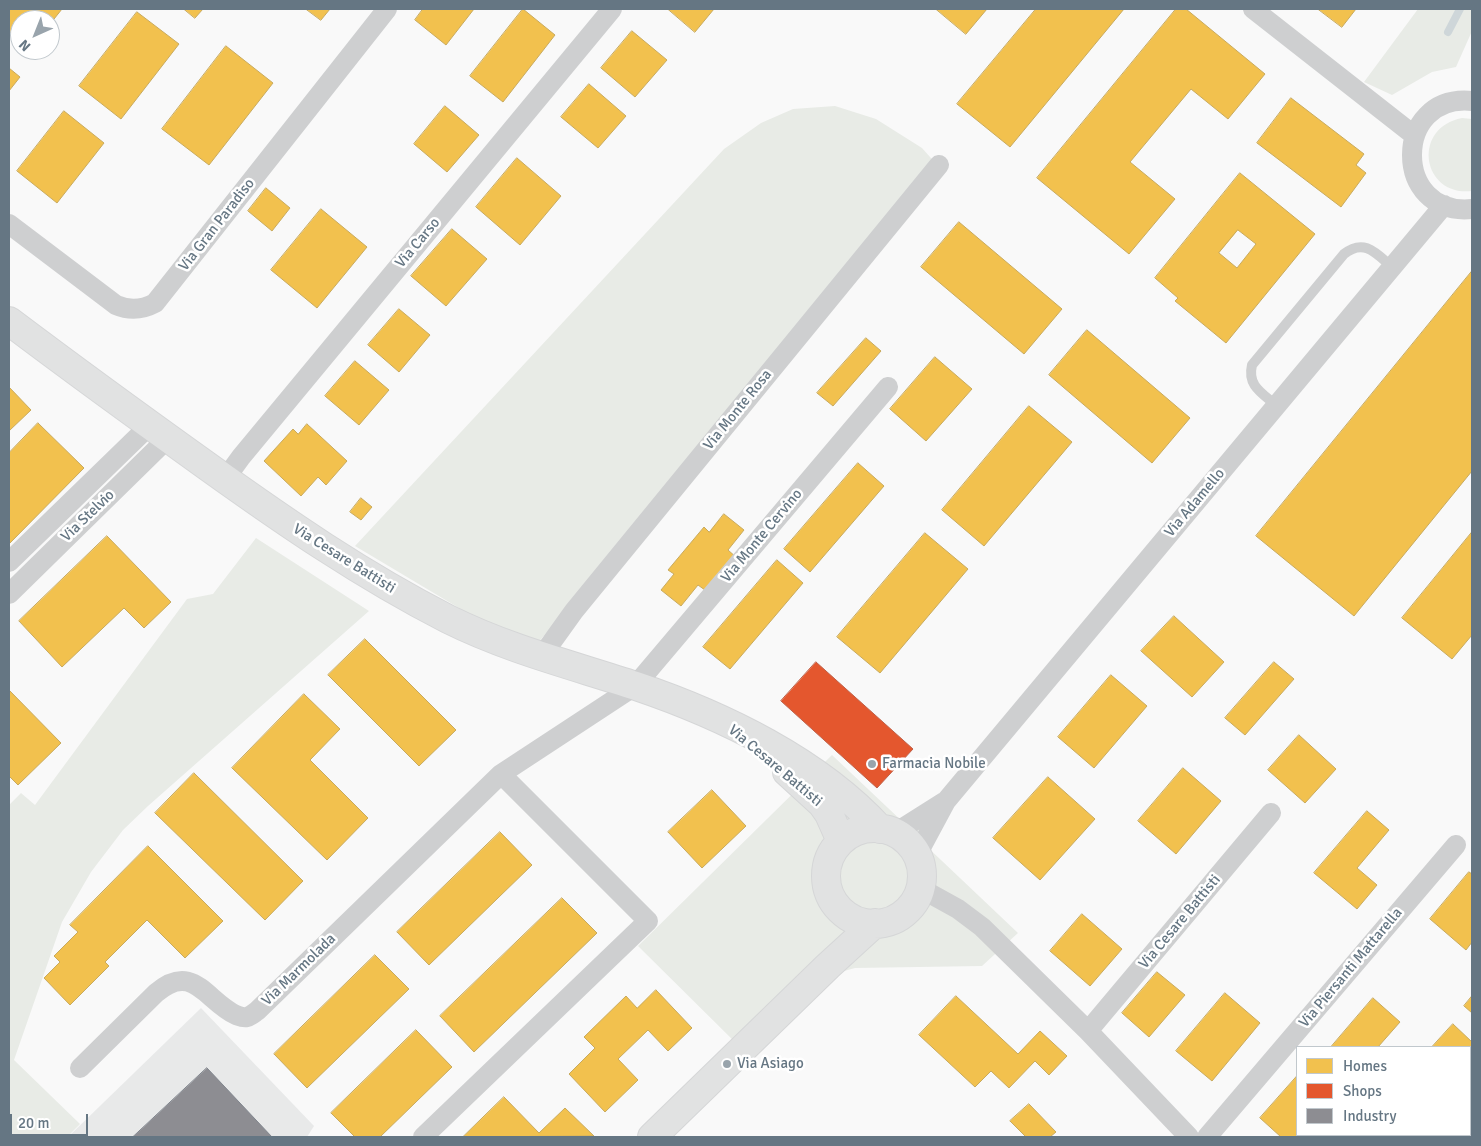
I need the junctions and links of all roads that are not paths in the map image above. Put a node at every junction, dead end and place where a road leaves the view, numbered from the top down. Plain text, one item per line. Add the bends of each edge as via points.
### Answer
1 (387, 9) edge
2 (612, 9) edge
3 (1253, 9) edge
4 (1472, 101) edge
5 (1414, 136) junction
6 (939, 165) dead end
7 (1444, 205) junction
8 (1472, 209) edge
9 (9, 224) edge
10 (1392, 267) junction
11 (11, 327) edge
12 (888, 387) dead end
13 (1277, 406) junction
14 (159, 432) junction
15 (225, 478) junction
16 (9, 562) edge
17 (9, 594) edge
18 (541, 657) junction
19 (635, 686) junction
20 (720, 720) junction
21 (501, 774) junction
22 (946, 801) junction
23 (1271, 813) dead end
24 (888, 831) junction
25 (841, 841) junction
26 (1456, 845) dead end
27 (917, 855) junction
28 (920, 888) junction
29 (837, 906) junction
30 (874, 923) junction
31 (828, 966) junction
32 (1088, 1031) junction
33 (80, 1068) dead end
34 (423, 1137) edge
35 (652, 1137) edge
36 (1189, 1137) edge
37 (1207, 1137) edge

1 - 9 street, Via Gran Paradiso via 155,303 148,307 122,308 116,305
2 - 15 street, Via Carso
3 - 5 street
4 - 5 street via 1440,107 1423,121
5 - 7 street via 1411,157 1414,173 1426,192
6 - 18 street, Via Monte Rosa via 574,611
7 - 8 street
7 - 10 street, Via Adamello
10 - 13 street, Via Adamello
10 - 13 lane via 1364,246 1350,249 1270,343 1252,365 1250,374 1253,383
11 - 14 street, Via Cesare Battisti
12 - 19 street, Via Monte Cervino
13 - 22 street, Via Adamello
14 - 15 street, Via Cesare Battisti
14 - 16 street, Via Stelvio
14 - 17 street, Via Stelvio
15 - 18 street, Via Cesare Battisti via 318,544 392,589 461,625
18 - 19 street, Via Cesare Battisti
19 - 20 street, Via Cesare Battisti
19 - 21 street, Via Marmolada
20 - 24 street, Via Cesare Battisti via 776,747 838,789
20 - 25 street, Via Cesare Battisti via 814,796 826,810
21 - 33 street, Via Marmolada via 252,1015 238,1016 194,984 176,980 156,993
21 - 34 street via 648,922
22 - 24 street, Via Adamello
22 - 27 street, Via Adamello
23 - 32 street, Via Cesare Battisti
24 - 25 street via 859,831
24 - 27 street via 907,841
25 - 29 street via 830,855 826,872 830,894
26 - 37 street, Via Piersanti Mattarella
27 - 28 street
28 - 30 street via 904,914 888,922
28 - 32 street via 982,926
29 - 30 street via 855,920
29 - 31 street
30 - 31 street
31 - 35 street
32 - 36 street

